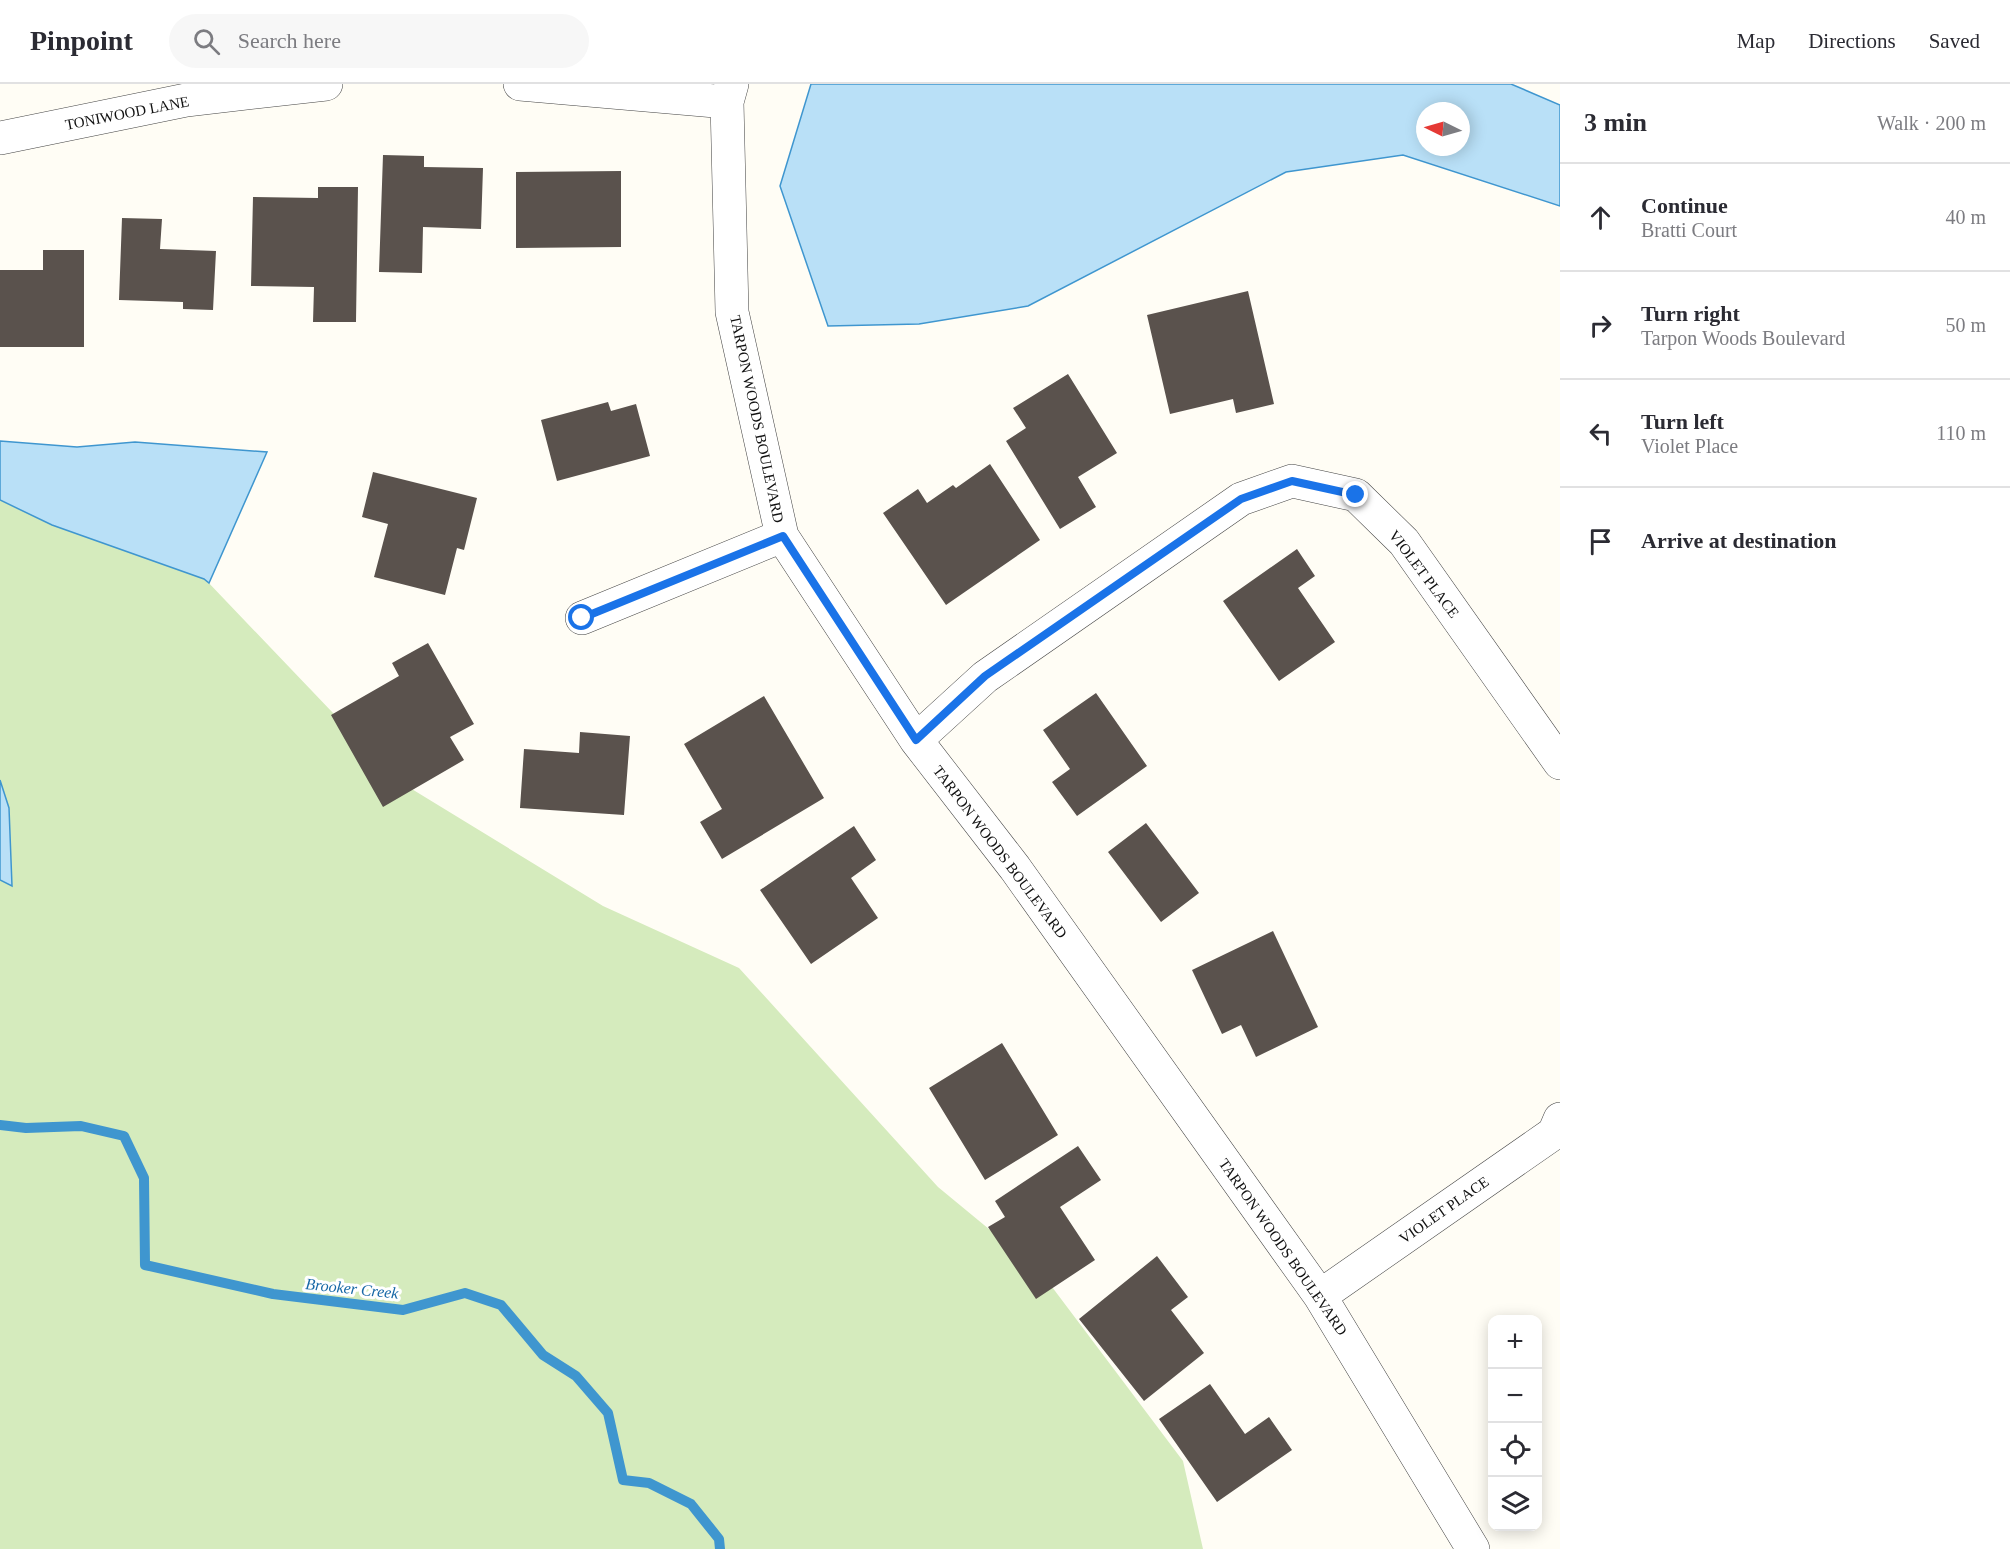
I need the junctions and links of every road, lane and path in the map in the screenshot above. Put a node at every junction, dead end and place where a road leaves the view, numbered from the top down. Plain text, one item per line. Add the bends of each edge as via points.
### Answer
1 (326, 84) edge
2 (520, 84) edge
3 (730, 93) edge
4 (0, 138) edge
5 (783, 536) junction
6 (582, 618) dead end
7 (916, 740) junction
8 (1560, 763) edge
9 (1560, 1119) edge
10 (1320, 1296) junction
11 (1473, 1549) edge

1 - 4 street, TONIWOOD LANE via 186,100
2 - 3 street
3 - 5 street, TARPON WOODS BOULEVARD via 732,312
5 - 6 street
5 - 7 street, TARPON WOODS BOULEVARD
7 - 8 street, VIOLET PLACE via 985,676 1241,499 1292,481 1356,495 1404,542
7 - 10 street, TARPON WOODS BOULEVARD via 1015,868
9 - 10 street, VIOLET PLACE via 1554,1134
10 - 11 street, TARPON WOODS BOULEVARD

